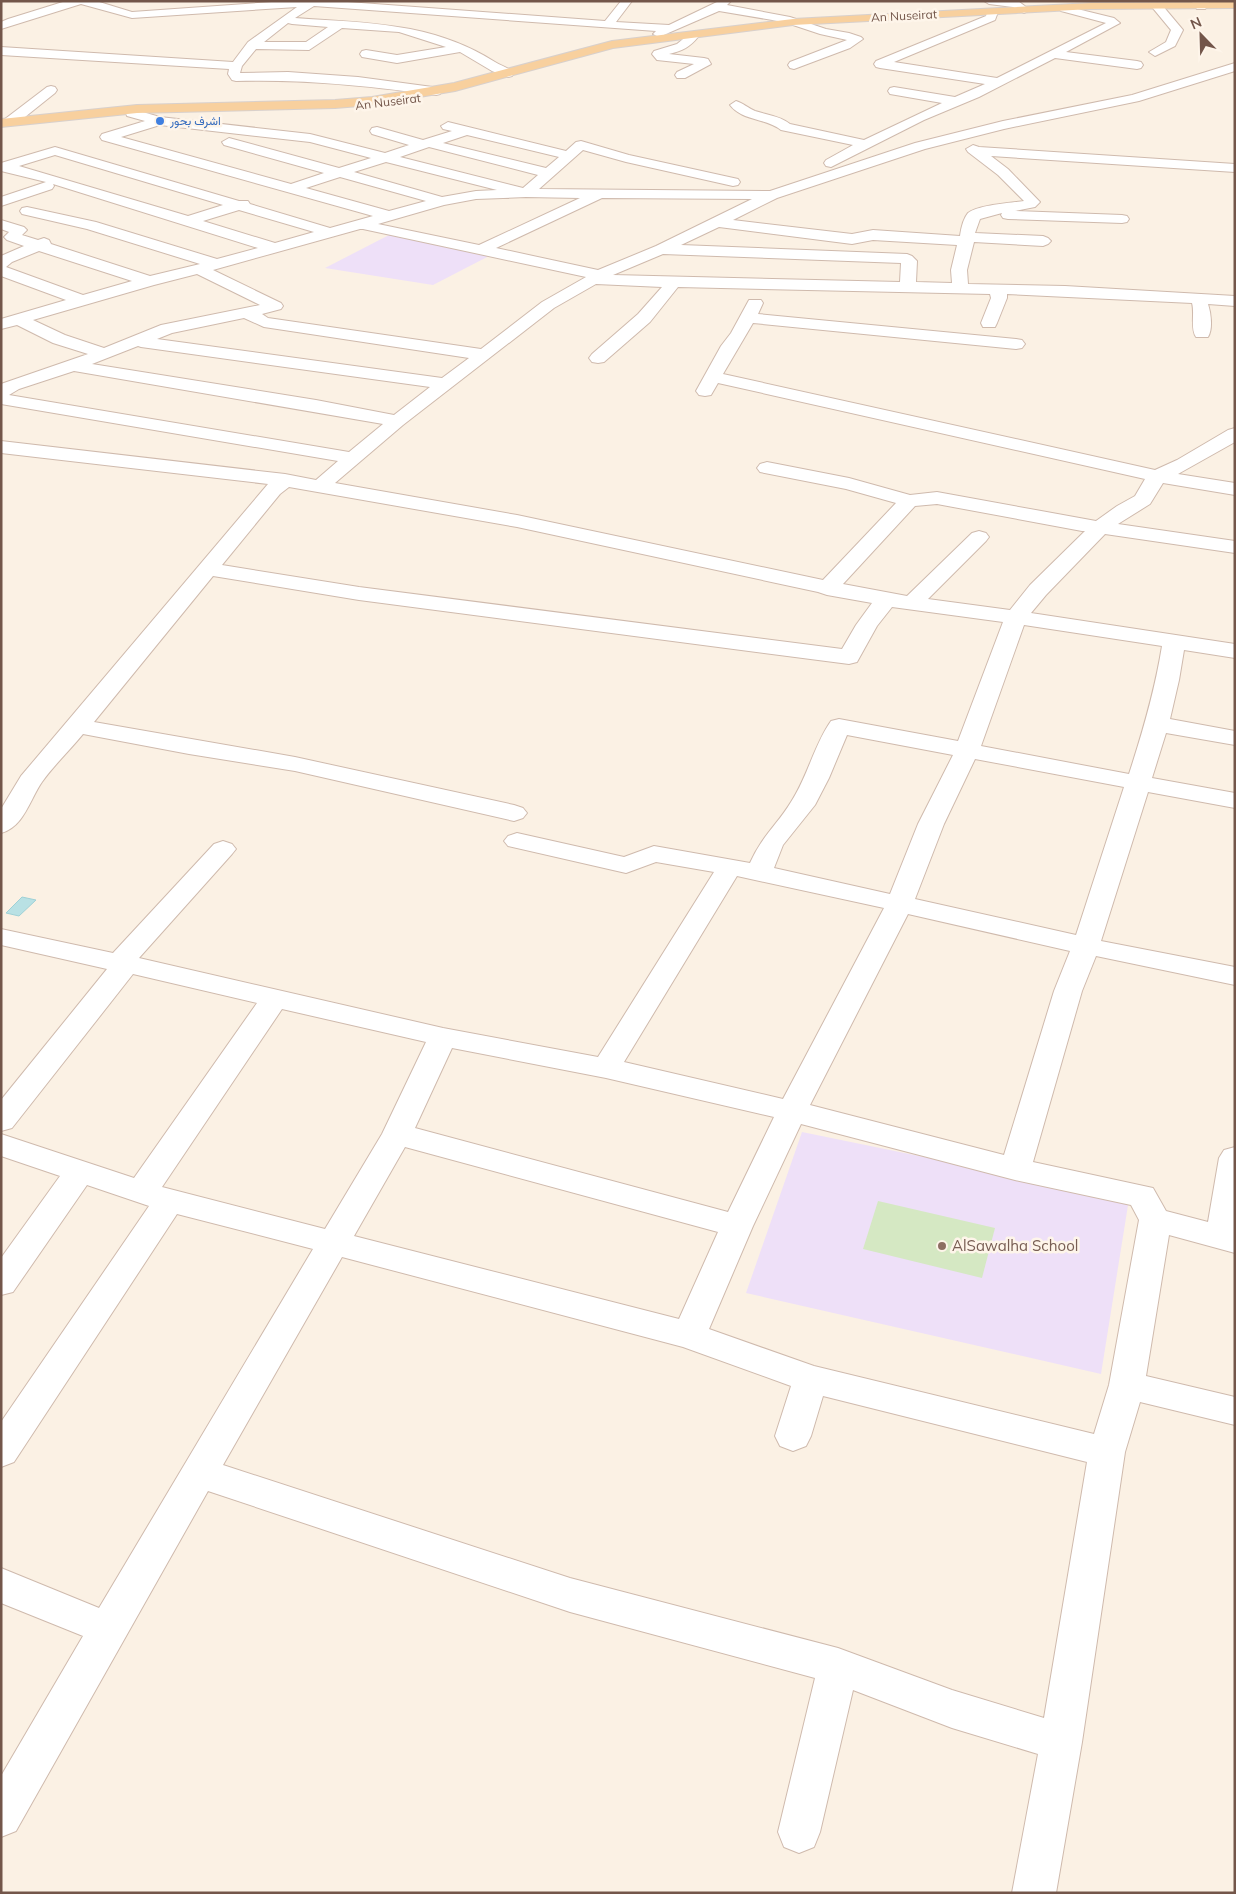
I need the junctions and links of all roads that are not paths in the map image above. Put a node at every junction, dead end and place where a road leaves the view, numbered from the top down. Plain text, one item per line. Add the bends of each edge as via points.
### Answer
1 (78, 1) edge
2 (83, 1) edge
3 (627, 1) edge
4 (313, 2) edge
5 (722, 4) edge
6 (1202, 4) edge
7 (1235, 6) edge
8 (991, 7) edge
9 (1058, 7) edge
10 (1158, 7) junction
11 (169, 9) edge
12 (284, 20) junction
13 (5, 22) edge
14 (793, 22) junction
15 (340, 24) junction
16 (608, 24) junction
17 (768, 24) junction
18 (159, 26) dead end
19 (672, 29) junction
20 (692, 37) junction
21 (644, 40) junction
22 (252, 46) junction
23 (892, 47) dead end
24 (1067, 48) junction
25 (460, 49) junction
26 (1, 51) edge
27 (910, 52) junction
28 (366, 54) dead end
29 (1055, 54) junction
30 (1146, 59) junction
31 (794, 64) dead end
32 (236, 66) junction
33 (1235, 67) edge
34 (508, 73) junction
35 (681, 75) dead end
36 (998, 82) junction
37 (51, 90) dead end
38 (436, 91) junction
39 (894, 91) dead end
40 (956, 101) junction
41 (736, 105) dead end
42 (132, 113) junction
43 (159, 121) junction
44 (4, 124) edge
45 (448, 126) dead end
46 (222, 128) junction
47 (377, 131) dead end
48 (466, 131) junction
49 (978, 132) junction
50 (1017, 136) dead end
51 (948, 140) junction
52 (177, 142) dead end
53 (426, 144) junction
54 (865, 144) junction
55 (78, 145) dead end
56 (150, 150) junction
57 (978, 151) junction
58 (55, 152) junction
59 (570, 156) junction
60 (387, 157) junction
61 (1235, 158) edge
62 (3, 166) edge
63 (1229, 168) edge
64 (340, 172) junction
65 (548, 173) junction
66 (60, 182) junction
67 (797, 186) junction
68 (292, 188) junction
69 (526, 192) junction
70 (600, 194) junction
71 (775, 194) junction
72 (442, 201) junction
73 (1, 202) edge
74 (240, 204) junction
75 (27, 211) dead end
76 (982, 212) junction
77 (389, 216) junction
78 (1122, 219) dead end
79 (189, 220) junction
80 (718, 222) junction
81 (1, 224) edge
82 (357, 224) junction
83 (90, 225) junction
84 (329, 232) junction
85 (888, 236) junction
86 (968, 239) junction
87 (1043, 241) dead end
88 (39, 245) junction
89 (275, 248) junction
90 (482, 249) junction
91 (661, 249) junction
92 (877, 257) junction
93 (1, 264) edge
94 (217, 264) junction
95 (199, 269) junction
96 (1, 271) edge
97 (598, 277) junction
98 (149, 281) junction
99 (759, 282) junction
100 (672, 283) junction
101 (908, 288) junction
102 (961, 289) junction
103 (998, 290) junction
104 (1198, 298) junction
105 (82, 300) junction
106 (1235, 301) edge
107 (247, 313) junction
108 (748, 318) junction
109 (18, 319) junction
110 (989, 323) dead end
111 (1, 324) edge
112 (1202, 333) dead end
113 (347, 335) junction
114 (137, 342) junction
115 (1016, 344) dead end
116 (102, 354) junction
117 (484, 355) junction
118 (598, 358) dead end
119 (312, 365) junction
120 (73, 366) junction
121 (444, 384) junction
122 (1, 392) edge
123 (1, 398) edge
124 (397, 421) junction
125 (1235, 434) edge
126 (1, 447) edge
127 (352, 458) junction
128 (767, 468) dead end
129 (1157, 476) junction
130 (284, 480) junction
131 (320, 486) junction
132 (1235, 489) edge
133 (910, 500) junction
134 (1101, 527) junction
135 (979, 537) dead end
136 (1234, 545) edge
137 (207, 569) junction
138 (827, 589) junction
139 (886, 600) junction
140 (912, 603) junction
141 (1016, 617) junction
142 (1174, 641) junction
143 (1235, 650) edge
144 (1157, 724) junction
145 (78, 726) junction
146 (1235, 738) edge
147 (967, 750) junction
148 (1138, 783) junction
149 (1235, 800) edge
150 (514, 813) dead end
151 (1, 825) edge
152 (517, 842) dead end
153 (223, 849) dead end
154 (730, 867) junction
155 (759, 872) junction
156 (899, 905) junction
157 (1, 937) edge
158 (1086, 946) junction
159 (123, 963) junction
160 (1235, 976) edge
161 (276, 998) junction
162 (442, 1037) junction
163 (606, 1068) junction
164 (792, 1111) junction
165 (1, 1121) edge
166 (397, 1134) junction
167 (1, 1145) edge
168 (1235, 1158) edge
169 (1015, 1169) junction
170 (81, 1171) junction
171 (156, 1196) junction
172 (1155, 1220) junction
173 (737, 1226) junction
174 (1228, 1239) edge
175 (332, 1242) junction
176 (1, 1283) edge
177 (690, 1336) junction
178 (811, 1379) junction
179 (1127, 1385) junction
180 (1235, 1411) edge
181 (7, 1436) edge
182 (793, 1436) dead end
183 (1107, 1452) junction
184 (200, 1473) junction
185 (1, 1585) edge
186 (108, 1629) junction
187 (838, 1666) junction
188 (1061, 1742) junction
189 (1, 1817) edge
190 (799, 1832) dead end
191 (1034, 1893) edge

1 - 13 street
2 - 11 street via 132,15
3 - 16 street
4 - 11 street
4 - 12 street
4 - 16 street
5 - 14 street
5 - 19 street
6 - 7 main road, An Nuseirat
6 - 9 main road, An Nuseirat
6 - 10 main road, An Nuseirat
8 - 9 main road, An Nuseirat via 1040,10
8 - 14 main road, An Nuseirat
8 - 27 street via 991,18
9 - 10 main road, An Nuseirat
9 - 24 street via 1114,23
10 - 30 street via 1177,30 1171,44
11 - 18 street
12 - 15 street
12 - 22 street
14 - 17 main road, An Nuseirat
14 - 31 street via 861,40
15 - 22 street via 309,46
15 - 25 street via 406,30
16 - 19 street
17 - 20 main road, An Nuseirat
17 - 21 main road, An Nuseirat
19 - 21 street
20 - 35 street via 681,47 658,54 704,62
20 - 42 main road, An Nuseirat via 583,56 450,93 397,102 313,110
21 - 34 main road, An Nuseirat via 593,49
22 - 32 street
23 - 27 street
24 - 29 street
24 - 30 street
25 - 28 street via 397,59
25 - 34 street
26 - 32 street
27 - 36 street via 880,64
29 - 30 street
29 - 36 street
32 - 38 street via 236,77 318,78
33 - 49 street via 1136,98
34 - 38 main road, An Nuseirat
36 - 40 street
37 - 44 street
38 - 44 main road, An Nuseirat via 335,104 137,109
39 - 40 street
40 - 54 street
41 - 54 street via 740,110 782,122 786,127
42 - 43 street
42 - 44 main road, An Nuseirat
43 - 46 street
43 - 56 street via 100,138
45 - 48 street
46 - 60 street via 310,138
46 - 64 street via 198,136
47 - 53 street
48 - 53 street
48 - 59 street
49 - 50 street
49 - 51 street
51 - 57 street
51 - 67 street
52 - 56 street
53 - 60 street
53 - 65 street
54 - 67 street
55 - 58 street
56 - 68 street
57 - 63 street via 1144,157
57 - 76 street via 1033,202
58 - 62 street
58 - 74 street
59 - 65 street
59 - 71 street via 581,145
60 - 64 street
60 - 69 street
61 - 63 street
62 - 66 street
64 - 68 street
64 - 72 street
65 - 69 street
66 - 73 street
66 - 79 street
67 - 71 street
68 - 74 street
68 - 77 street
69 - 70 street
69 - 72 street via 476,194
70 - 71 street
70 - 90 street
71 - 80 street
72 - 77 street
74 - 79 street
74 - 84 street
75 - 83 street
76 - 78 street
76 - 86 street via 974,216
77 - 82 street
79 - 89 street
80 - 85 street via 852,239
80 - 91 street
81 - 88 street via 19,230 12,237
82 - 84 street
82 - 90 street
83 - 88 street
83 - 94 street
84 - 89 street
85 - 86 street
85 - 92 street
86 - 87 street
86 - 102 street via 960,270
88 - 93 street via 7,258
88 - 98 street
89 - 94 street
90 - 97 street
91 - 92 street
91 - 97 street
92 - 101 street via 910,261
94 - 95 street
95 - 98 street
95 - 107 street via 275,306
96 - 105 street
97 - 100 street
97 - 117 street via 548,305
98 - 105 street
99 - 100 street
99 - 101 street
99 - 108 street via 761,288
100 - 118 street via 644,318
101 - 102 street
102 - 103 street
103 - 104 street
103 - 110 street via 999,298
104 - 106 street
104 - 112 street via 1202,310
105 - 109 street
107 - 113 street via 264,322
107 - 114 street via 167,329
108 - 115 street
108 - 129 street via 710,384
109 - 111 street
109 - 116 street via 59,339
113 - 117 street
113 - 119 street
114 - 116 street
114 - 119 street
116 - 120 street
117 - 121 street
119 - 121 street
120 - 122 street
120 - 124 street
121 - 124 street
123 - 127 street
124 - 127 street
125 - 129 street
126 - 130 street
127 - 131 street
128 - 133 street
129 - 132 street
129 - 134 street via 1143,500
130 - 131 street
130 - 137 street
131 - 138 street via 517,521
133 - 134 street via 937,498
133 - 138 street
134 - 136 street
134 - 141 street via 1038,590
135 - 140 street
137 - 139 street via 272,582 760,648 849,657 867,624
137 - 145 street
138 - 139 street
139 - 140 street
140 - 141 street
141 - 142 street
141 - 147 street
142 - 143 street
142 - 144 street
144 - 146 street
144 - 148 street
145 - 150 street via 295,764
145 - 151 street via 30,781 18,806
147 - 148 street
147 - 155 street via 839,726 817,778 802,805 771,844
147 - 156 street via 931,824
148 - 149 street
148 - 158 street
152 - 154 street via 626,864 654,854
153 - 159 street
154 - 155 street
154 - 163 street
155 - 156 street
156 - 158 street
156 - 164 street
157 - 159 street
158 - 160 street
158 - 169 street via 1068,991
159 - 161 street
159 - 165 street
161 - 162 street
161 - 171 street
162 - 163 street
162 - 166 street
163 - 164 street
164 - 169 street
164 - 173 street
166 - 173 street
166 - 175 street
167 - 170 street
168 - 174 street
169 - 172 street via 1142,1196
170 - 171 street
170 - 176 street
171 - 175 street
171 - 181 street
172 - 174 street
172 - 179 street
173 - 177 street
175 - 177 street
175 - 184 street
177 - 178 street
178 - 182 street
178 - 183 street
179 - 180 street
179 - 183 street
183 - 188 street
184 - 186 street
184 - 187 street via 570,1595
185 - 186 street
186 - 189 street
187 - 188 street via 952,1709
187 - 190 street
188 - 191 street

